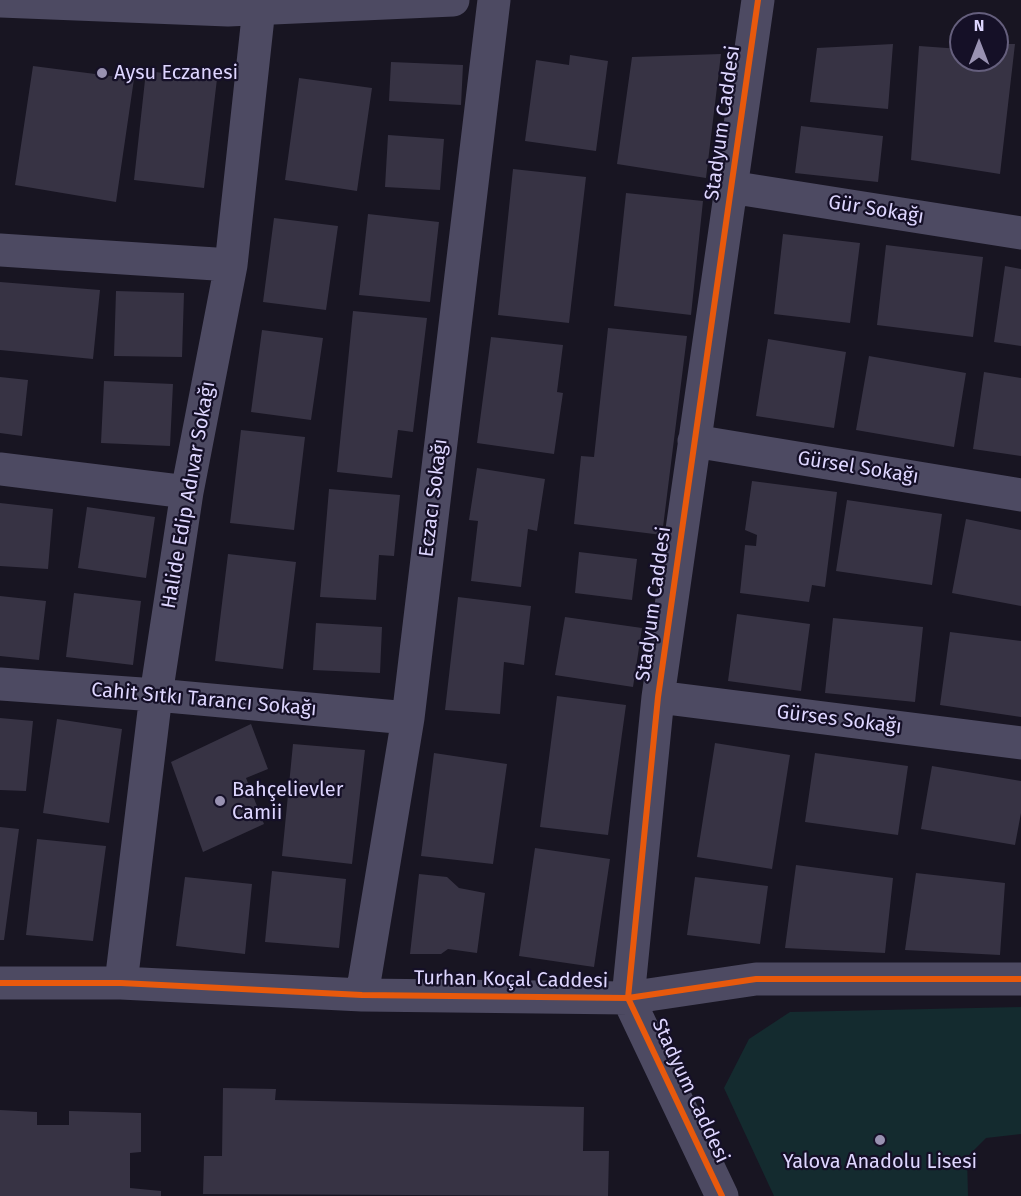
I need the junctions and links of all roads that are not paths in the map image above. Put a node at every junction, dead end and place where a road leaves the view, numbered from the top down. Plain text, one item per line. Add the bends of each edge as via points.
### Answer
1 (453, 0) edge
2 (494, 0) edge
3 (758, 0) edge
4 (0, 1) edge
5 (109, 3) edge
6 (295, 3) edge
7 (259, 8) junction
8 (730, 187) junction
9 (1021, 234) edge
10 (0, 249) edge
11 (231, 265) junction
12 (694, 441) junction
13 (0, 469) edge
14 (187, 492) junction
15 (1021, 495) edge
16 (0, 684) edge
17 (156, 694) junction
18 (658, 697) junction
19 (408, 718) junction
20 (1021, 743) edge
21 (1021, 980) edge
22 (0, 983) edge
23 (121, 983) junction
24 (362, 994) junction
25 (628, 998) junction
26 (722, 1196) edge

1 - 6 street
2 - 19 street, Eczacı Sokağı
3 - 8 street, Stadyum Caddesi
4 - 5 street
5 - 7 street via 228,10
6 - 7 street
7 - 11 street, Halide Edip Adıvar Sokağı
8 - 9 street, Gür Sokağı
8 - 12 street, Stadyum Caddesi
10 - 11 street
11 - 14 street, Halide Edip Adıvar Sokağı
12 - 15 street, Gürsel Sokağı
12 - 18 street, Stadyum Caddesi
13 - 14 street
14 - 17 street, Halide Edip Adıvar Sokağı
16 - 17 street, Cahit Sıtkı Tarancı Sokağı
17 - 19 street, Cahit Sıtkı Tarancı Sokağı
17 - 23 street, Halide Edip Adıvar Sokağı
18 - 20 street, Gürses Sokağı
18 - 25 street, Stadyum Caddesi
19 - 24 street, Eczacı Sokağı
21 - 25 street, Turhan Koçal Caddesi via 756,979
22 - 23 street, Turhan Koçal Caddesi
23 - 24 street, Turhan Koçal Caddesi
24 - 25 street, Turhan Koçal Caddesi
25 - 26 street, Stadyum Caddesi

